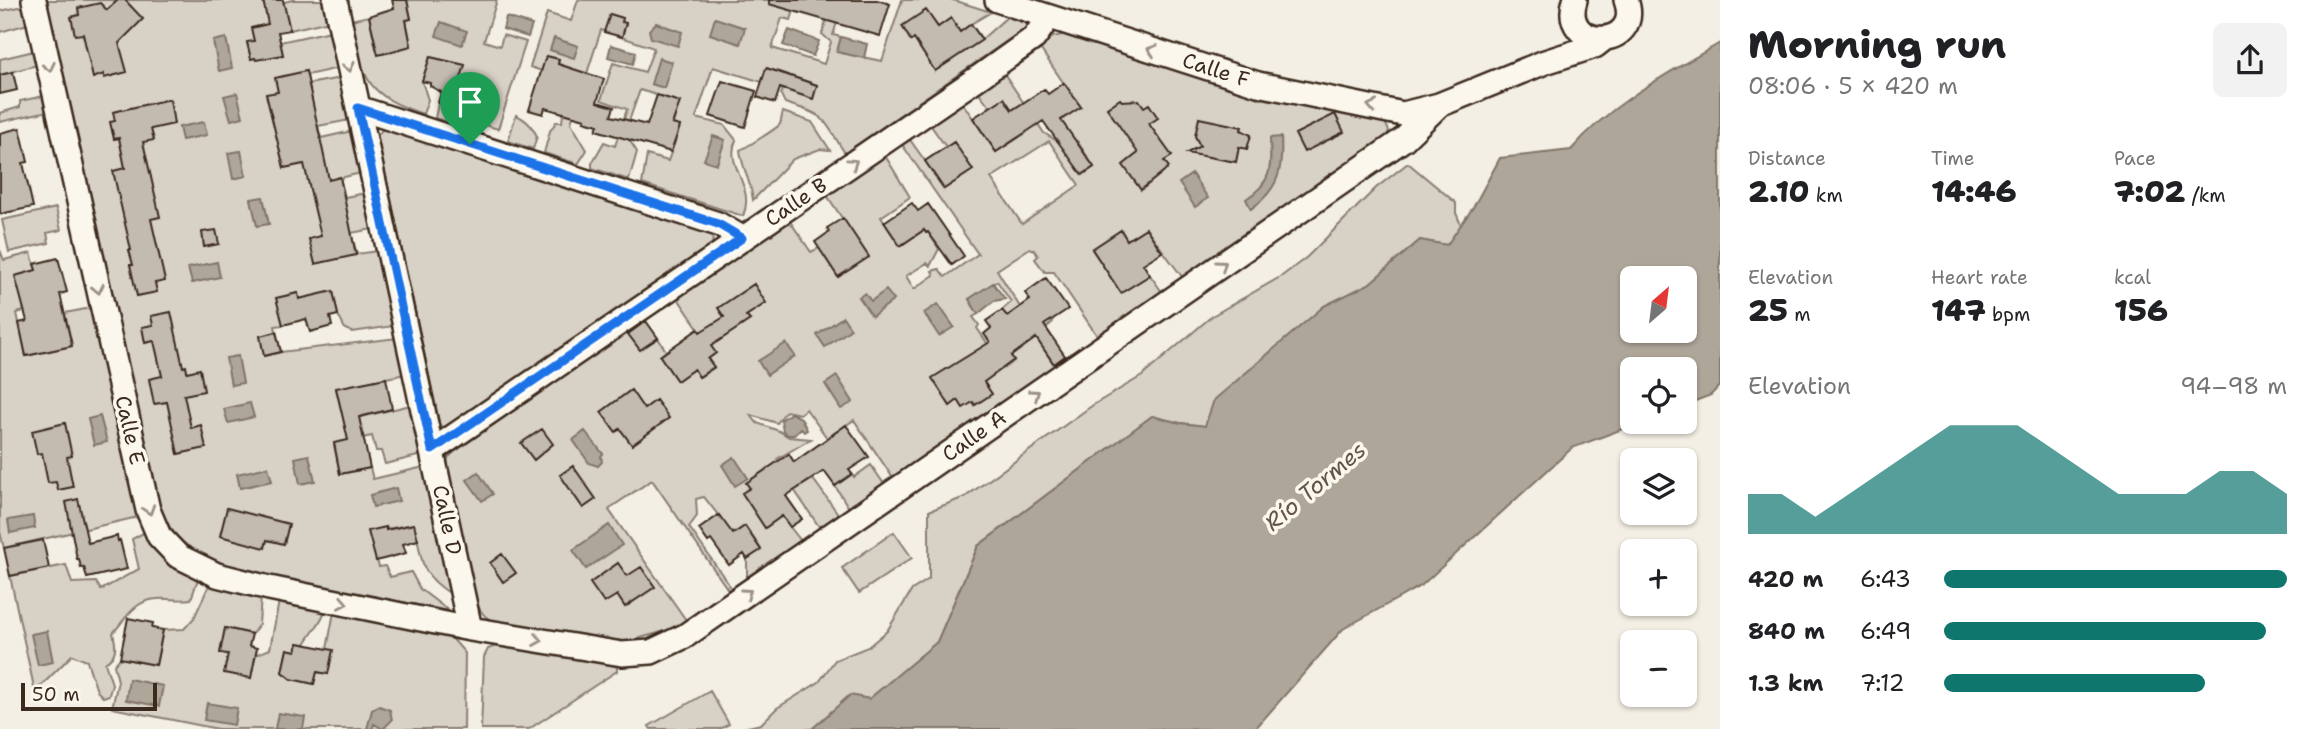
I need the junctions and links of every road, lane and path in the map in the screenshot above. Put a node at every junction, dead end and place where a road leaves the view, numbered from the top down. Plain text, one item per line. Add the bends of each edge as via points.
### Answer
1 (34, 0) edge
2 (335, 0) edge
3 (997, 0) edge
4 (1626, 0) edge
5 (1574, 7) edge
6 (1049, 17) junction
7 (1604, 39) junction
8 (1545, 62) junction
9 (1438, 105) junction
10 (358, 108) junction
11 (742, 238) junction
12 (432, 450) junction
13 (470, 629) junction

1 -> 13 street, Calle E via 145,497 159,536 178,556 217,575
2 -> 10 street, Calle D
3 - 6 street, Calle F
4 - 7 street, Calle F via 1629,11 1624,27
5 - 7 street via 1580,30
5 - 8 street via 1563,41
9 -> 6 street, Calle F via 1404,114 1258,84
11 -> 6 street, Calle B via 1034,38
7 - 8 street, Calle F
8 - 9 street, Calle F
13 -> 9 street, Calle A via 622,654 651,652 685,636 1392,147
10 - 11 street via 718,224
10 - 12 street, Calle D
11 - 12 street, Calle B
12 - 13 street, Calle D

